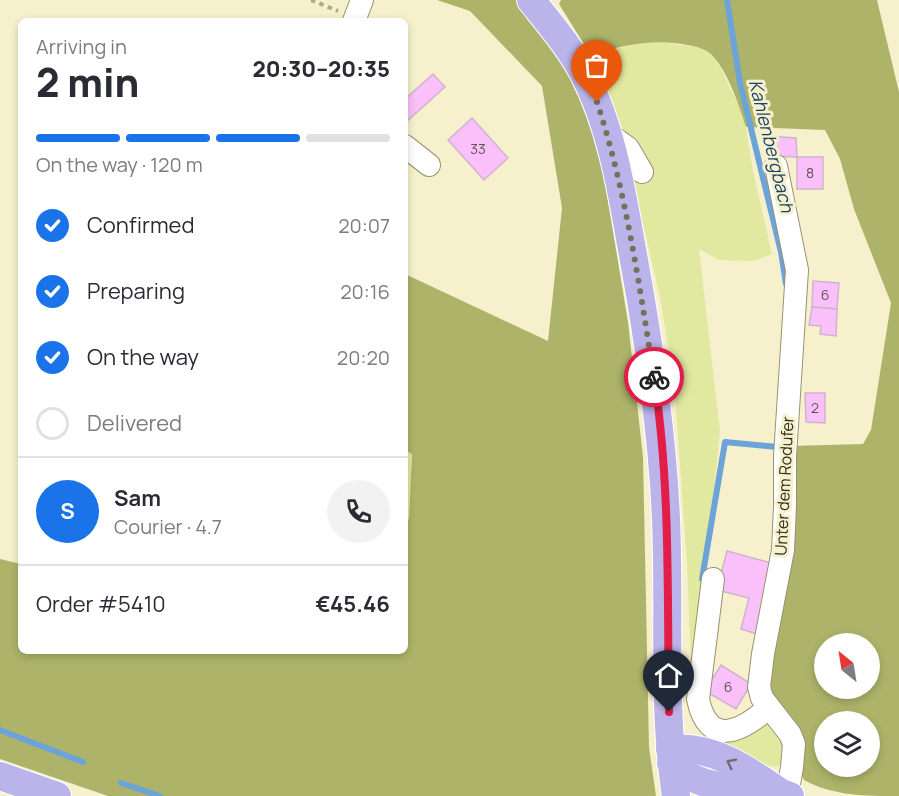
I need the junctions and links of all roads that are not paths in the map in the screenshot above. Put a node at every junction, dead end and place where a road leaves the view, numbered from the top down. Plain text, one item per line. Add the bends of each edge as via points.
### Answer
1 (531, 0) edge
2 (607, 133) junction
3 (408, 148) edge
4 (429, 165) dead end
5 (776, 166) dead end
6 (642, 172) dead end
7 (713, 579) dead end
8 (768, 708) junction
9 (670, 756) junction
10 (0, 776) edge
11 (750, 795) edge
12 (786, 795) edge
13 (57, 796) edge
14 (676, 796) edge

1 - 2 main road via 584,74
2 - 6 street via 628,148
2 - 9 main road via 622,192 658,402 666,519
3 - 4 street
5 - 8 street, Unter dem Rodufer via 797,270 783,549 759,687
7 - 8 street via 698,699 701,713 709,725 731,731 742,728
8 - 12 street, Unter dem Rodufer via 794,744
9 - 11 main road via 688,776
12 -> 9 main road via 701,749 686,747
9 - 14 main road
10 - 13 main road
11 - 12 main road

